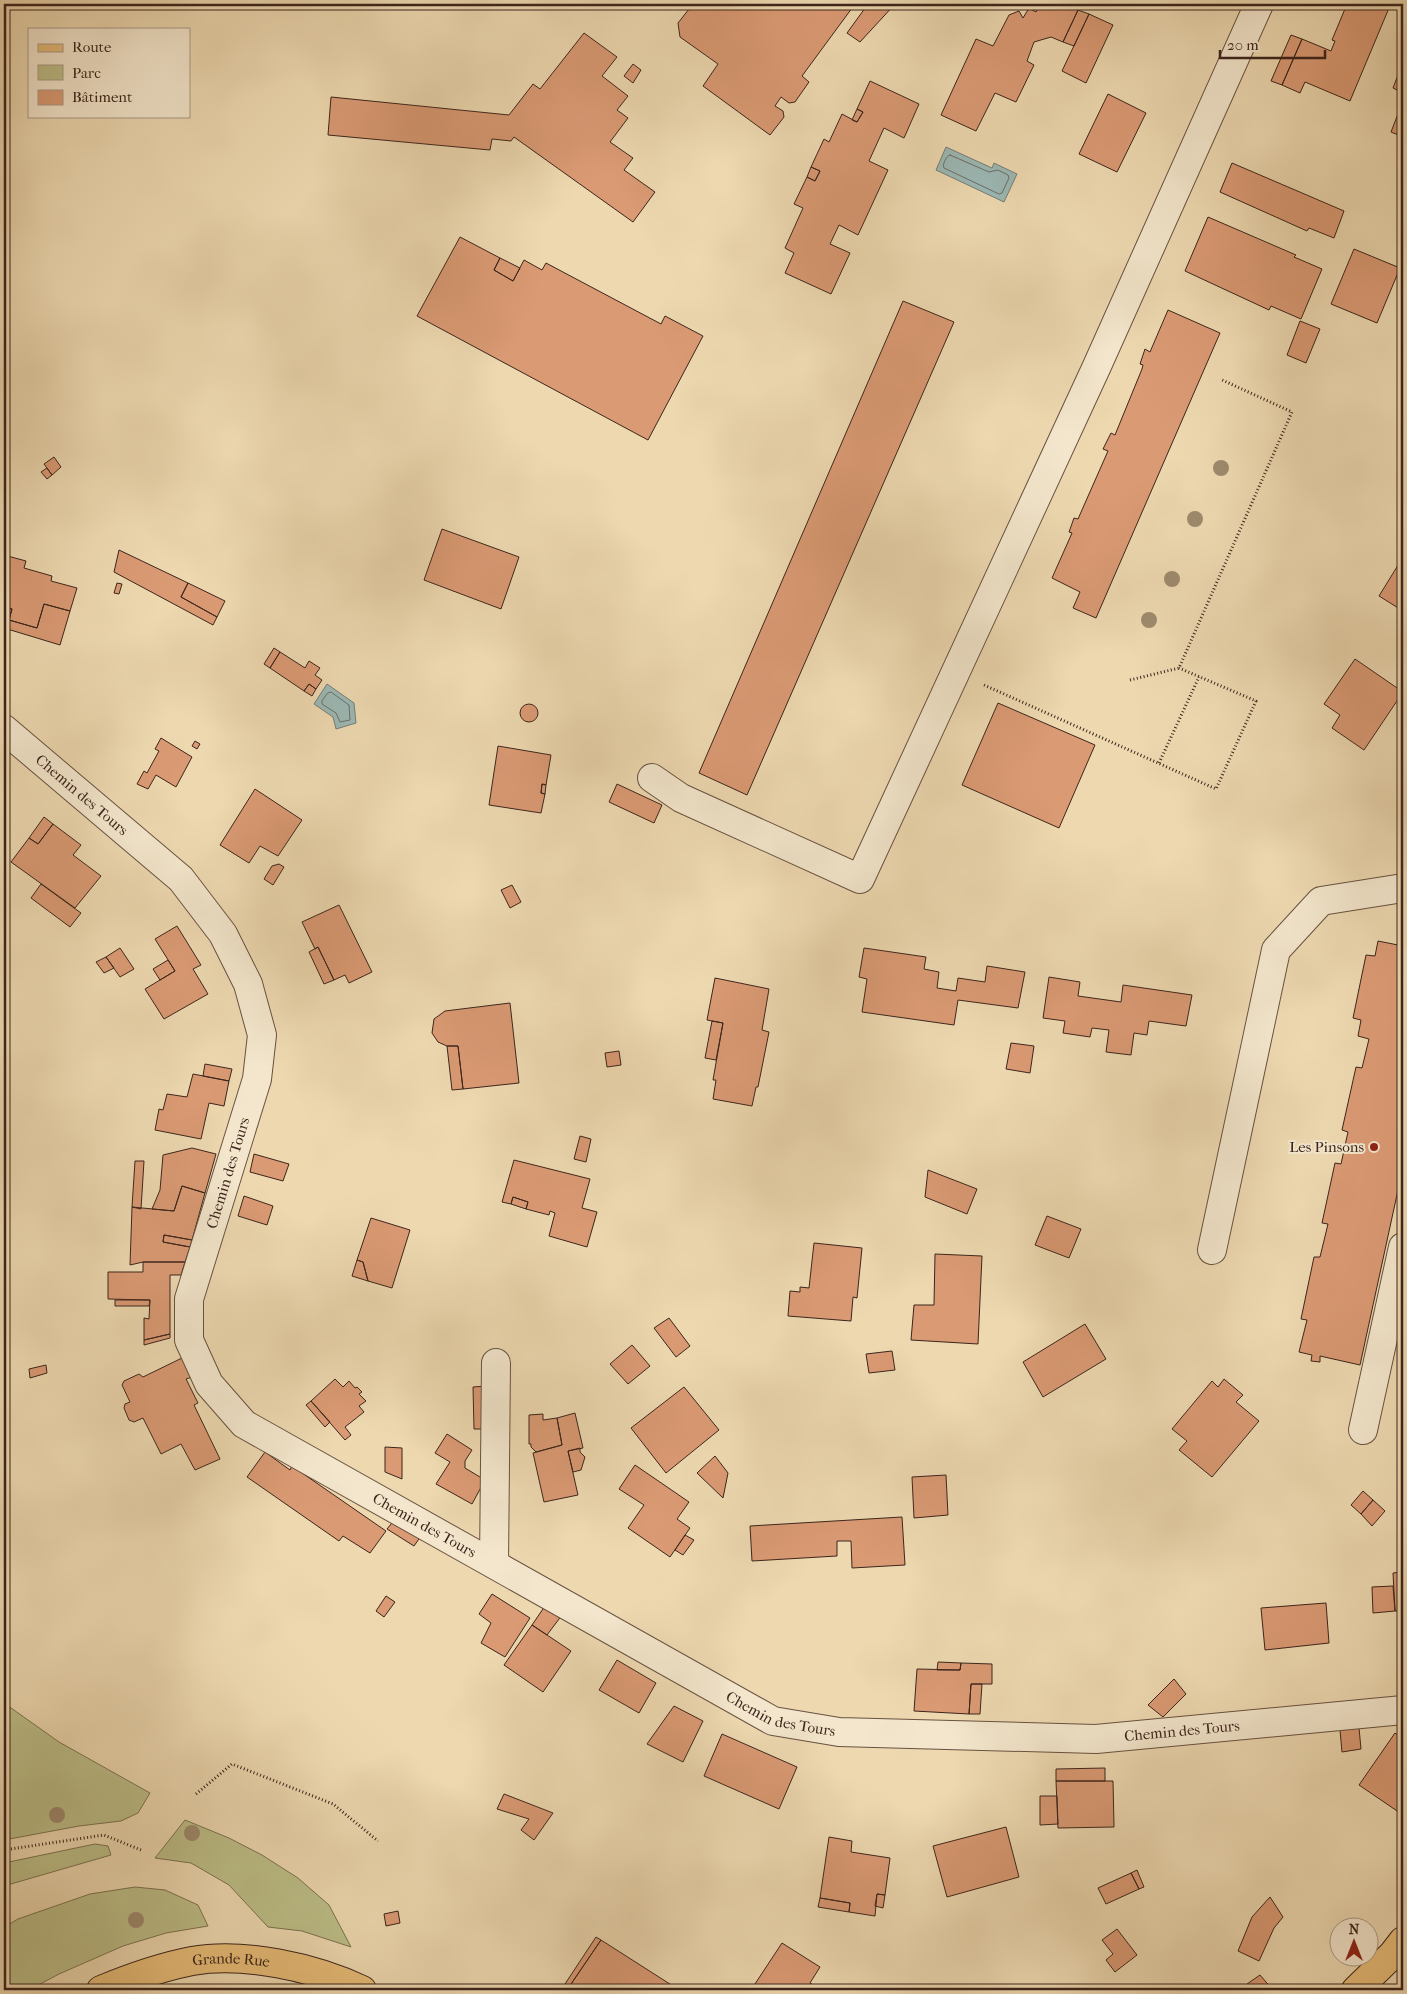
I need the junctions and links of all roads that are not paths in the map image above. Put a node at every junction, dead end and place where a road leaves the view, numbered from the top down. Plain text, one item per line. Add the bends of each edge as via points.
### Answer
1 (1259, 4) edge
2 (4, 729) edge
3 (652, 778) dead end
4 (1403, 888) edge
5 (1403, 1246) edge
6 (1212, 1250) dead end
7 (496, 1363) dead end
8 (1363, 1430) dead end
9 (494, 1564) junction
10 (1403, 1710) edge
11 (1403, 1940) edge
12 (101, 1990) edge
13 (362, 1990) edge
14 (1356, 1990) edge

1 - 3 street via 1097,366 860,878 681,798
2 - 9 street, Chemin des Tours via 180,879 223,934 248,984 262,1034 257,1079 189,1299 189,1340 210,1384 244,1424
4 - 6 street via 1321,901 1276,950
5 - 8 street
7 - 9 street
9 - 10 street, Chemin des Tours via 773,1721 839,1732 1096,1739
11 - 14 main road
12 - 13 main road, Grande Rue via 192,1961 242,1959 295,1968

